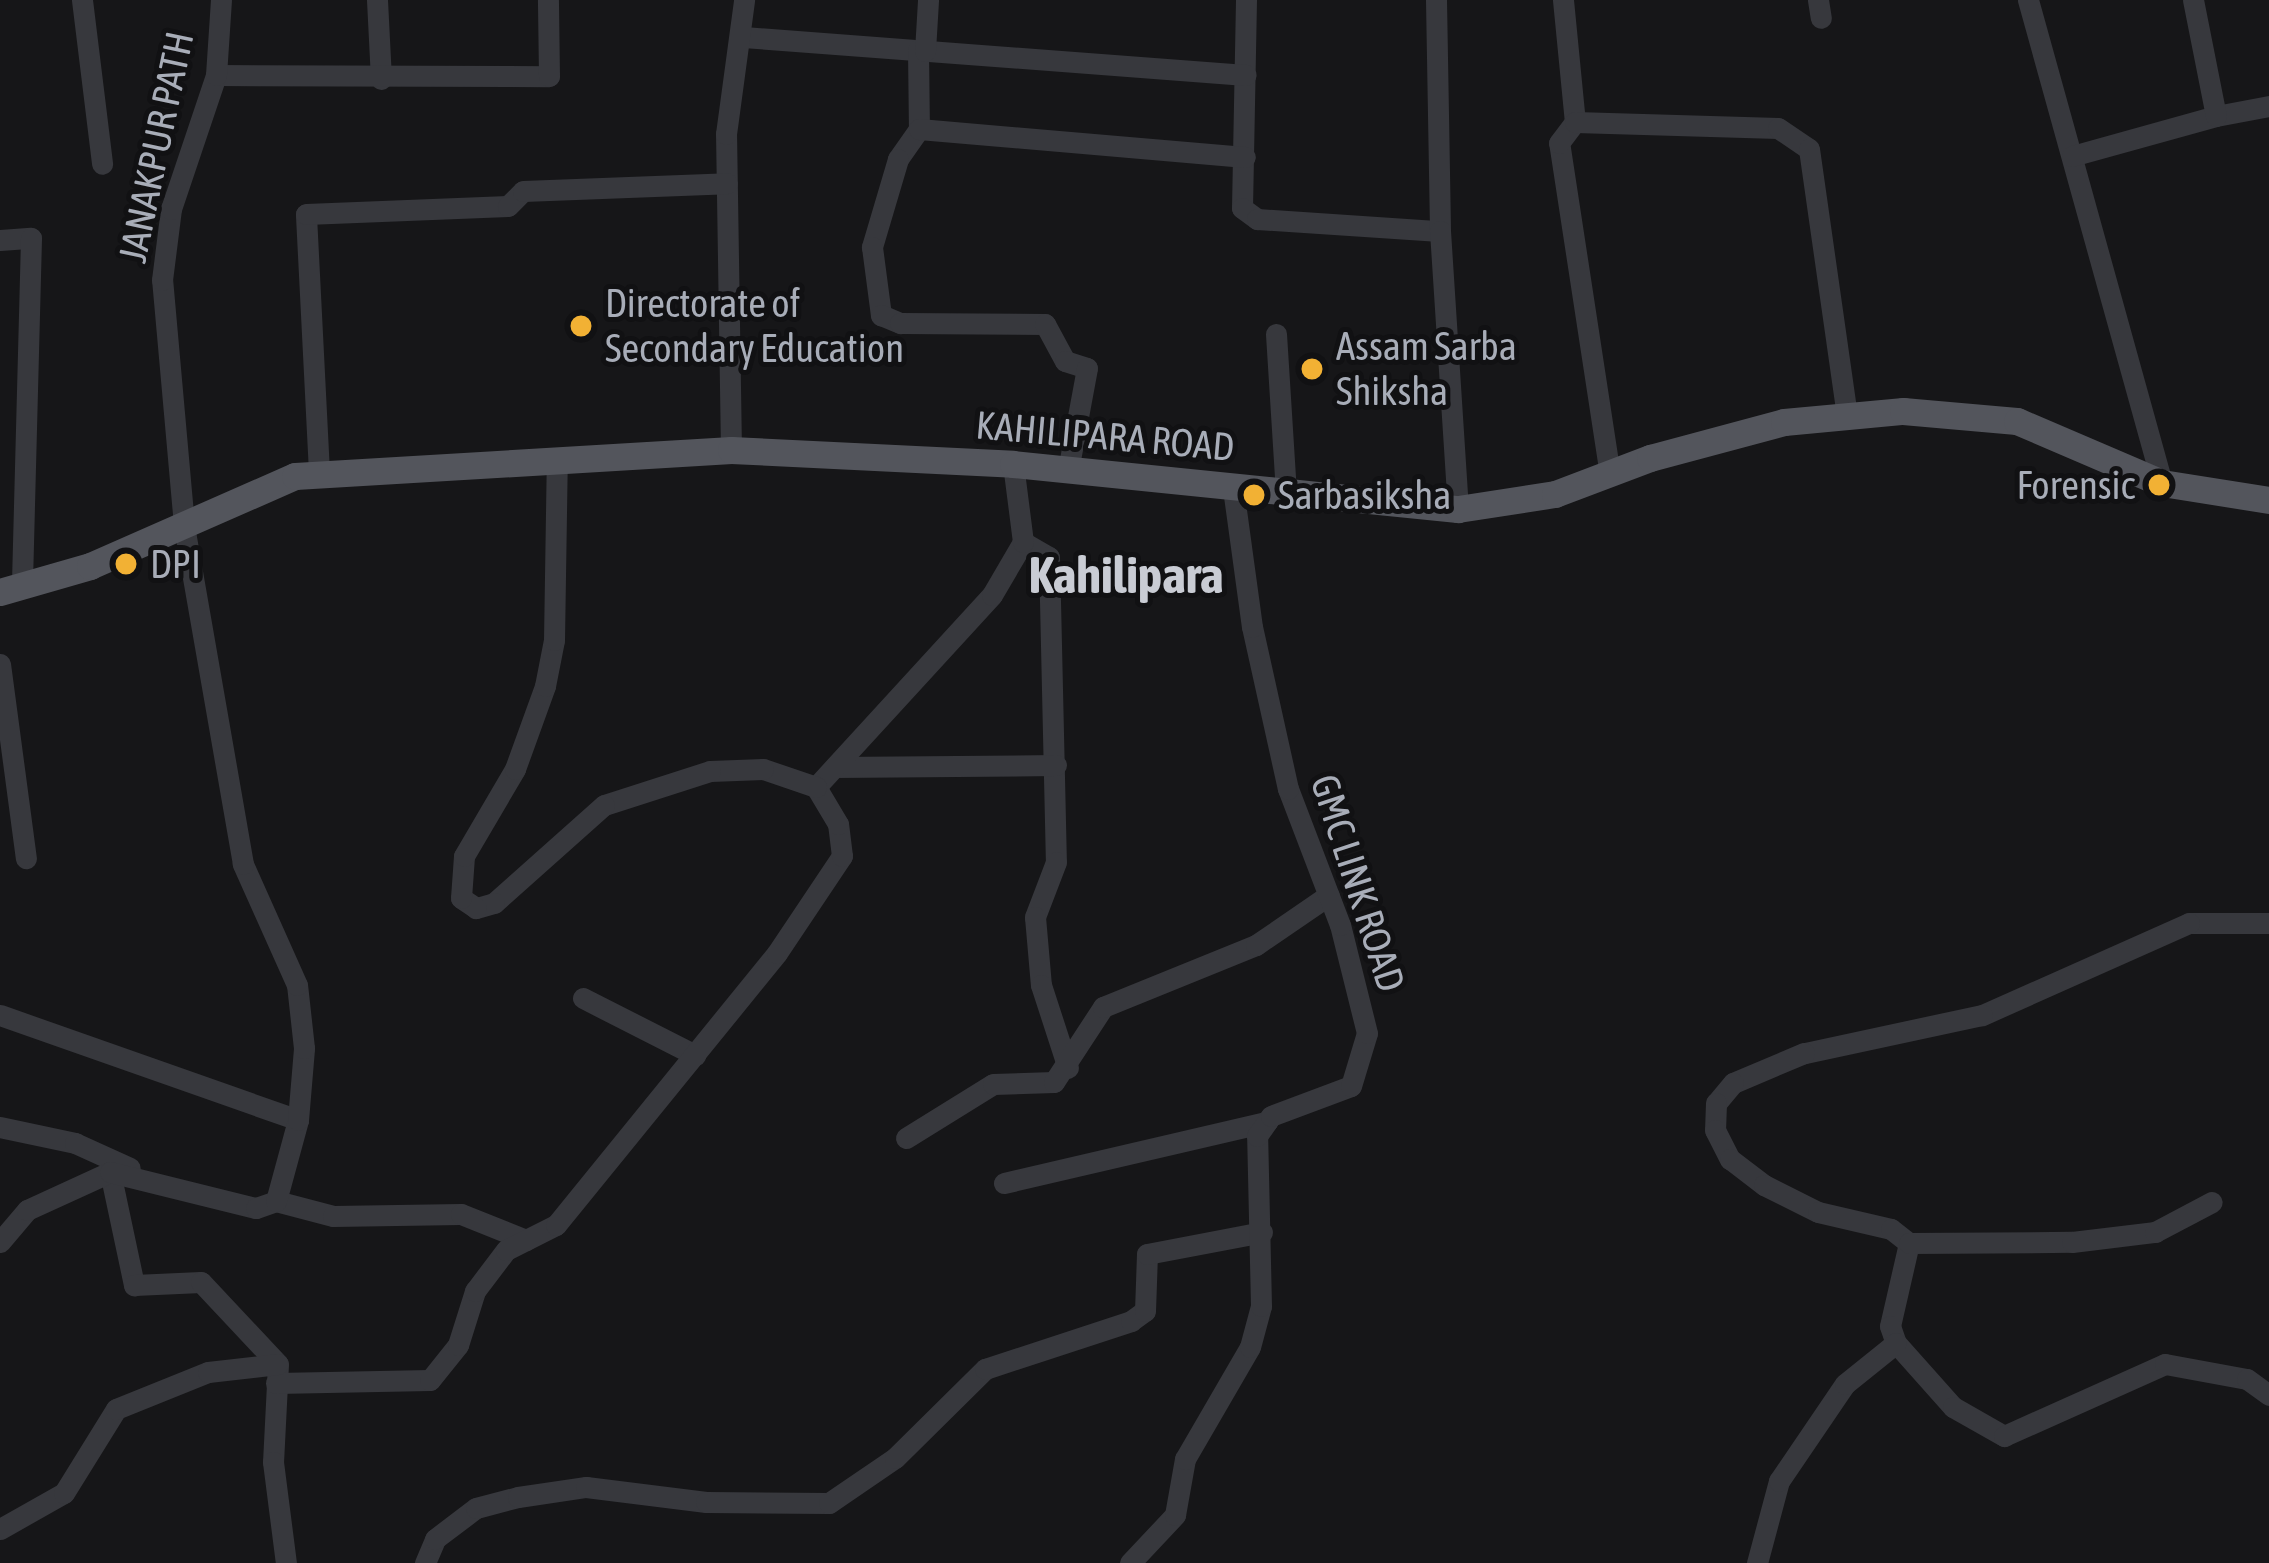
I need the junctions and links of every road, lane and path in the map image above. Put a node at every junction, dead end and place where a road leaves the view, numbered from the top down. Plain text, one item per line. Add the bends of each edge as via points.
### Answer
1 (82, 0) edge
2 (221, 0) edge
3 (377, 0) edge
4 (548, 0) edge
5 (744, 0) edge
6 (928, 0) edge
7 (1246, 0) edge
8 (1436, 0) edge
9 (1563, 0) edge
10 (2028, 0) edge
11 (2193, 0) edge
12 (743, 37) junction
13 (921, 50) junction
14 (216, 75) junction
15 (1246, 75) junction
16 (381, 79) junction
17 (2269, 106) edge
18 (2216, 116) junction
19 (1575, 122) junction
20 (919, 129) junction
21 (2072, 156) junction
22 (1245, 157) junction
23 (102, 164) dead end
24 (727, 183) junction
25 (1440, 231) junction
26 (0, 240) edge
27 (1276, 334) dead end
28 (1846, 416) junction
29 (731, 450) junction
30 (557, 459) junction
31 (1013, 464) junction
32 (1068, 471) junction
33 (320, 472) junction
34 (1610, 475) junction
35 (2162, 483) junction
36 (1233, 488) junction
37 (1286, 492) junction
38 (2269, 500) edge
39 (1458, 509) junction
40 (184, 525) junction
41 (1023, 542) junction
42 (11, 589) edge
43 (0, 664) edge
44 (1056, 765) junction
45 (835, 767) junction
46 (816, 787) junction
47 (26, 858) dead end
48 (1329, 896) junction
49 (2269, 922) edge
50 (583, 998) dead end
51 (0, 1016) edge
52 (695, 1055) junction
53 (1068, 1068) junction
54 (298, 1120) junction
55 (1267, 1122) junction
56 (0, 1127) edge
57 (906, 1138) dead end
58 (110, 1172) junction
59 (147, 1176) junction
60 (1004, 1183) dead end
61 (276, 1201) junction
62 (2212, 1202) dead end
63 (1262, 1232) junction
64 (526, 1240) junction
65 (0, 1241) edge
66 (1909, 1243) junction
67 (1896, 1343) junction
68 (277, 1374) junction
69 (2269, 1395) edge
70 (0, 1529) edge
71 (286, 1563) edge
72 (425, 1563) edge
73 (1130, 1563) edge
74 (1756, 1563) edge

1 - 23 street
2 - 14 street, JANAKPUR PATH
3 - 16 street
4 - 16 street via 549,76
5 - 12 street
6 - 13 street
7 - 15 street
8 - 25 street
9 - 19 street
10 - 21 street
11 - 18 street
12 - 13 street
12 - 24 street via 726,134
13 - 15 street
13 - 20 street
14 - 16 street
14 - 40 street, JANAKPUR PATH via 171,209 162,280
15 - 22 street
17 - 18 street
18 - 21 street
19 - 28 street via 1778,128 1809,148
19 - 34 street via 1559,143
20 - 22 street
20 - 32 street via 898,159 872,247 880,315 900,323 1045,324 1065,361 1087,368
21 - 35 street
22 - 25 street via 1242,208 1257,219
24 - 29 street
24 - 33 street via 524,191 508,206 306,214
25 - 39 street
26 - 42 street via 31,238
27 - 37 street
28 - 34 main road, KAHILIPARA ROAD via 1784,422
28 - 35 main road, KAHILIPARA ROAD via 1903,411 2017,421
29 - 30 main road, KAHILIPARA ROAD
29 - 31 main road, KAHILIPARA ROAD
30 - 33 main road, KAHILIPARA ROAD
30 - 46 street via 554,640 545,686 514,769 464,856 461,898 476,908 494,903 562,838 647,786 763,769
31 - 32 main road, KAHILIPARA ROAD
31 - 41 street
32 - 36 main road, KAHILIPARA ROAD
33 - 40 main road, KAHILIPARA ROAD
34 - 39 main road, KAHILIPARA ROAD via 1555,494
35 - 38 main road, KAHILIPARA ROAD
36 - 37 main road, KAHILIPARA ROAD
36 - 48 street, GMC LINK ROAD via 1288,788
37 - 39 main road, KAHILIPARA ROAD
40 - 42 main road, KAHILIPARA ROAD
40 - 54 street, JANAKPUR PATH via 243,864 297,986 304,1048
41 - 44 street via 1049,557
41 - 45 street via 992,595
43 - 47 street
44 - 45 street
44 - 53 street via 1056,862 1035,916 1041,986
45 - 46 street
46 - 52 street via 838,824 836,873
48 - 53 street via 1256,945 1102,1007
48 - 55 street, GMC LINK ROAD via 1367,1034 1363,1061 1351,1086
49 - 66 street via 2189,923 1982,1016 1804,1053 1733,1083 1716,1103 1715,1130 1730,1160 1764,1186 1818,1211 1891,1229
50 - 52 street
51 - 54 street
52 - 64 street via 556,1225
53 - 57 street via 1054,1082 993,1084
54 - 61 street, JANAKPUR PATH
55 - 60 street, GMC LINK ROAD
55 - 63 street via 1257,1136
56 - 59 street via 75,1143
58 - 59 street
58 - 65 street via 27,1210
58 - 68 street via 134,1285 201,1282
59 - 61 street via 256,1208
61 - 64 street via 333,1216 461,1214
62 - 66 street via 2155,1232 2072,1242
63 - 72 street via 1147,1254 1144,1311 1131,1322 985,1369 895,1458 829,1503 706,1502 586,1486 476,1508 435,1539
63 - 73 street via 1261,1306 1250,1347 1185,1460 1175,1515
64 - 68 street via 506,1250 475,1291 458,1345 430,1380
66 - 67 street via 1890,1326
67 - 69 street via 1953,1407 2004,1436 2165,1364 2247,1379
67 - 74 street via 1845,1384 1779,1481
68 - 70 street via 208,1372 116,1409 64,1493
68 - 71 street via 273,1462

